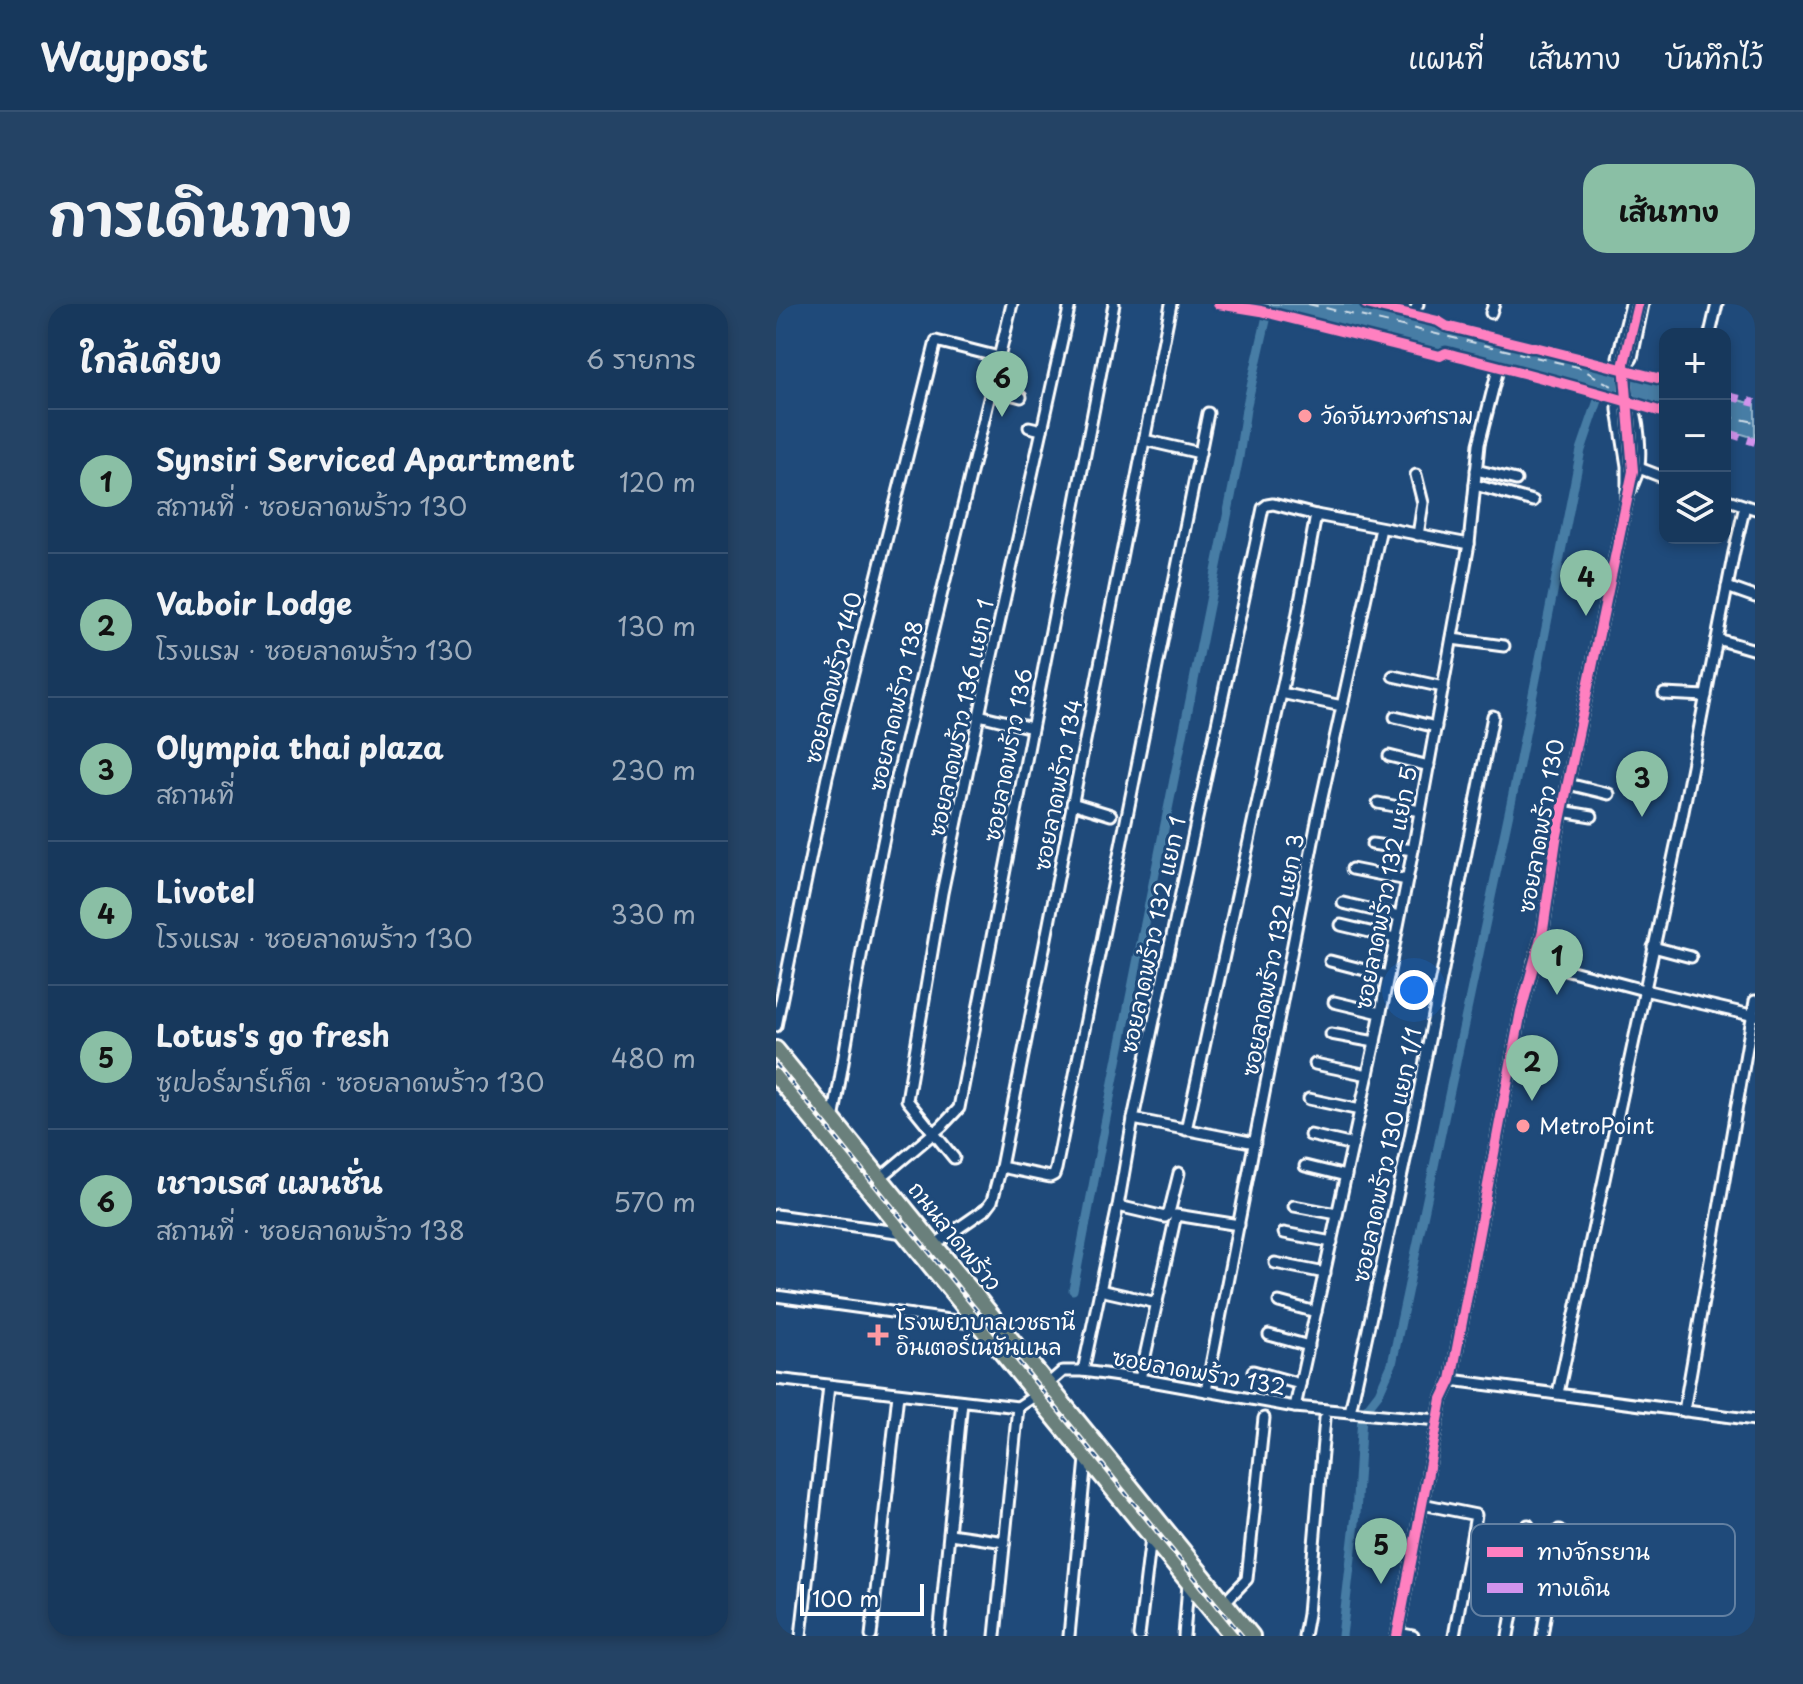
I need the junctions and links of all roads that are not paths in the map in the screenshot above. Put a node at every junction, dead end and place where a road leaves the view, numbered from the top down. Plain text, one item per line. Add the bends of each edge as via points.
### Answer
1 (1012, 304) edge
2 (1070, 304) edge
3 (1114, 304) edge
4 (1171, 304) edge
5 (1631, 304) edge
6 (1640, 304) edge
7 (1717, 304) edge
8 (1711, 328) edge
9 (999, 357) junction
10 (1497, 373) dead end
11 (991, 389) junction
12 (1021, 397) dead end
13 (1208, 413) dead end
14 (1029, 427) dead end
15 (1042, 430) junction
16 (1144, 440) junction
17 (1200, 453) junction
18 (1476, 470) junction
19 (1636, 470) junction
20 (1416, 475) dead end
21 (1502, 476) junction
22 (1659, 476) edge
23 (1516, 480) dead end
24 (1475, 485) junction
25 (1497, 491) junction
26 (1627, 497) junction
27 (1533, 501) dead end
28 (1731, 501) edge
29 (1750, 508) edge
30 (1316, 515) junction
31 (1381, 528) junction
32 (1418, 535) junction
33 (1469, 544) junction
34 (1752, 581) dead end
35 (1727, 587) junction
36 (1751, 596) edge
37 (1452, 639) junction
38 (1717, 639) junction
39 (1504, 646) dead end
40 (1755, 650) edge
41 (1393, 676) dead end
42 (1443, 687) junction
43 (1281, 693) junction
44 (1664, 694) dead end
45 (1706, 696) junction
46 (1342, 706) junction
47 (979, 715) junction
48 (1493, 716) dead end
49 (1395, 717) dead end
50 (1436, 727) junction
51 (1032, 728) junction
52 (1389, 756) dead end
53 (1429, 766) junction
54 (1568, 784) junction
55 (1609, 794) dead end
56 (1072, 803) junction
57 (1378, 803) dead end
58 (1420, 811) junction
59 (1562, 811) junction
60 (1111, 815) dead end
61 (1592, 816) dead end
62 (1372, 844) dead end
63 (1413, 850) junction
64 (1352, 869) dead end
65 (1407, 880) junction
66 (1343, 903) dead end
67 (1399, 916) junction
68 (1341, 925) dead end
69 (1395, 938) junction
70 (1653, 947) junction
71 (1691, 957) dead end
72 (1330, 961) dead end
73 (1534, 961) junction
74 (1388, 976) junction
75 (1644, 990) junction
76 (1755, 1001) edge
77 (1334, 1002) dead end
78 (1380, 1013) junction
79 (1754, 1015) edge
80 (776, 1026) edge
81 (1331, 1034) dead end
82 (1375, 1042) junction
83 (776, 1049) edge
84 (1315, 1064) dead end
85 (1368, 1075) junction
86 (776, 1076) edge
87 (1309, 1099) dead end
88 (1360, 1110) junction
89 (1133, 1119) junction
90 (833, 1121) junction
91 (1186, 1130) junction
92 (933, 1133) junction
93 (1310, 1135) dead end
94 (1255, 1143) junction
95 (1353, 1145) junction
96 (954, 1158) dead end
97 (1305, 1166) dead end
98 (1001, 1167) junction
99 (1179, 1173) dead end
100 (1346, 1176) junction
101 (879, 1179) junction
102 (1118, 1206) junction
103 (1294, 1206) dead end
104 (1337, 1214) junction
105 (776, 1215) edge
106 (1239, 1225) junction
107 (904, 1233) junction
108 (1284, 1233) dead end
109 (1332, 1242) junction
110 (934, 1245) junction
111 (1275, 1263) dead end
112 (1325, 1273) junction
113 (1100, 1290) junction
114 (776, 1296) edge
115 (1279, 1302) dead end
116 (1157, 1303) junction
117 (1316, 1312) junction
118 (978, 1324) junction
119 (1269, 1335) dead end
120 (1309, 1346) junction
121 (1083, 1371) junction
122 (1253, 1371) dead end
123 (776, 1379) edge
124 (1140, 1379) junction
125 (1451, 1380) junction
126 (1300, 1384) junction
127 (829, 1386) junction
128 (1042, 1390) junction
129 (1206, 1391) junction
130 (1558, 1393) junction
131 (898, 1394) junction
132 (962, 1401) junction
133 (1018, 1407) junction
134 (1295, 1407) junction
135 (1684, 1411) junction
136 (1353, 1412) junction
137 (1264, 1418) dead end
138 (1325, 1418) dead end
139 (1438, 1420) junction
140 (1755, 1420) edge
141 (1086, 1459) junction
142 (1422, 1504) junction
143 (1474, 1524) edge
144 (950, 1534) junction
145 (1151, 1537) junction
146 (1005, 1542) junction
147 (1471, 1542) edge
148 (1200, 1573) junction
149 (1188, 1583) junction
150 (1207, 1593) junction
151 (1225, 1602) junction
152 (1512, 1616) edge
153 (1545, 1616) edge
154 (1397, 1634) edge
155 (801, 1636) edge
156 (871, 1636) edge
157 (939, 1636) edge
158 (995, 1636) edge
159 (1069, 1636) edge
160 (1139, 1636) edge
161 (1184, 1636) edge
162 (1232, 1636) edge
163 (1252, 1636) edge
164 (1304, 1636) edge
165 (1413, 1636) edge
166 (1454, 1636) edge
167 (1508, 1636) edge
168 (1542, 1636) edge

1 - 9 street, ซอยลาดพร้าว 138
2 - 15 street, ซอยลาดพร้าว 136 แยก 1
3 - 51 street, ซอยลาดพร้าว 136
4 - 16 street, ซอยลาดพร้าว 134
5 - 6 street via 1618,357 1627,362 1632,358
6 - 19 street, ซอยลาดพร้าว 130, bridge via 1624,363
7 - 8 street
9 - 11 street, ซอยลาดพร้าว 138
9 - 80 street, ซอยลาดพร้าว 140 via 936,341 827,777
10 - 18 street, ซอยลาดพร้าว 132 แยก 5
11 - 12 street
11 - 90 street, ซอยลาดพร้าว 138 via 892,798
13 - 17 street
14 - 15 street
15 - 47 street, ซอยลาดพร้าว 136 แยก 1
16 - 17 street
16 - 56 street, ซอยลาดพร้าว 134
17 - 98 street via 1056,1169 1050,1177
18 - 21 street
18 - 24 street, ซอยลาดพร้าว 132 แยก 5
19 - 22 street
19 - 26 street, ซอยลาดพร้าว 130
19 - 26 street via 1635,409 1626,402 1618,404 1618,410
20 - 32 street via 1423,503
21 - 23 street
21 - 25 street
24 - 25 street
24 - 33 street, ซอยลาดพร้าว 132 แยก 5
25 - 27 street
26 - 54 street, ซอยลาดพร้าว 130
28 - 29 street
29 - 35 street
30 - 31 street
30 - 43 street
30 - 89 street, ซอยลาดพร้าว 132 แยก 1 via 1273,504 1263,508
31 - 32 street
31 - 46 street, ซอยลาดพร้าว 132 แยก 3
32 - 33 street
33 - 37 street, ซอยลาดพร้าว 132 แยก 5
34 - 36 street
35 - 36 street
35 - 38 street
37 - 39 street
37 - 42 street, ซอยลาดพร้าว 132 แยก 5
38 - 40 street
38 - 45 street
41 - 42 street
42 - 50 street, ซอยลาดพร้าว 132 แยก 5
43 - 46 street
43 - 91 street
44 - 45 street
45 - 70 street
46 - 94 street, ซอยลาดพร้าว 132 แยก 3
47 - 51 street
47 - 92 street, ซอยลาดพร้าว 136 แยก 1 via 907,1100
48 - 136 street, ซอยลาดพร้าว 130 แยก 1/1
49 - 50 street
50 - 53 street, ซอยลาดพร้าว 132 แยก 5
51 - 92 street, ซอยลาดพร้าว 136 via 959,1108
52 - 53 street
53 - 58 street, ซอยลาดพร้าว 132 แยก 5
54 - 55 street
54 - 59 street, ซอยลาดพร้าว 130
56 - 60 street
56 - 98 street, ซอยลาดพร้าว 134
57 - 58 street
58 - 63 street, ซอยลาดพร้าว 132 แยก 5
59 - 61 street
59 - 73 street, ซอยลาดพร้าว 130
62 - 63 street
63 - 65 street, ซอยลาดพร้าว 132 แยก 5
64 - 65 street
65 - 67 street, ซอยลาดพร้าว 132 แยก 5
66 - 67 street
67 - 69 street, ซอยลาดพร้าว 132 แยก 5
68 - 69 street
69 - 74 street, ซอยลาดพร้าว 132 แยก 5
70 - 71 street
70 - 75 street
72 - 74 street
73 - 75 street
73 - 125 street, ซอยลาดพร้าว 130
74 - 78 street, ซอยลาดพร้าว 132 แยก 5
75 - 79 street
75 - 130 street
76 - 79 street
77 - 78 street
78 - 82 street, ซอยลาดพร้าว 132 แยก 5
79 - 135 street
81 - 82 street
82 - 85 street, ซอยลาดพร้าว 132 แยก 5
83 - 90 main road, ถนนลาดพร้าว
84 - 85 street
85 - 88 street, ซอยลาดพร้าว 132 แยก 5
86 - 107 main road, ถนนลาดพร้าว
87 - 88 street
88 - 95 street, ซอยลาดพร้าว 132 แยก 5
89 - 91 street
89 - 102 street, ซอยลาดพร้าว 132 แยก 1
90 - 101 main road, ถนนลาดพร้าว
91 - 94 street
92 - 96 street, ซอยลาดพร้าว 136 แยก 1
92 - 101 street, ซอยลาดพร้าว 136
93 - 95 street
94 - 106 street, ซอยลาดพร้าว 132 แยก 3
95 - 100 street, ซอยลาดพร้าว 132 แยก 5
97 - 100 street
98 - 110 street, ซอยลาดพร้าว 134 via 986,1209
99 - 102 street via 1165,1217
100 - 104 street, ซอยลาดพร้าว 132 แยก 5
101 - 110 main road, ถนนลาดพร้าว
102 - 113 street, ซอยลาดพร้าว 132 แยก 1
103 - 104 street
104 - 109 street, ซอยลาดพร้าว 132 แยก 5
105 - 107 street
106 - 116 street via 1176,1215
106 - 129 street, ซอยลาดพร้าว 132 แยก 3
107 - 118 main road, ถนนลาดพร้าว
108 - 109 street
109 - 112 street, ซอยลาดพร้าว 132 แยก 5
110 - 128 main road, ถนนลาดพร้าว
111 - 112 street
112 - 117 street, ซอยลาดพร้าว 132 แยก 5
113 - 116 street
113 - 121 street, ซอยลาดพร้าว 132 แยก 1
114 - 118 street
115 - 117 street
116 - 124 street
117 - 120 street, ซอยลาดพร้าว 132 แยก 5
118 - 128 main road, ถนนลาดพร้าว
119 - 120 street
120 - 126 street, ซอยลาดพร้าว 132 แยก 5
121 - 124 street, ซอยลาดพร้าว 132
121 - 128 street, ซอยลาดพร้าว 132 via 1063,1371
122 - 126 street
123 - 127 street
124 - 129 street, ซอยลาดพร้าว 132
125 - 130 street
125 - 139 street, ซอยลาดพร้าว 130
126 - 134 street, ซอยลาดพร้าว 132 แยก 5
127 - 131 street
127 - 155 street
128 - 133 street, ซอยลาดพร้าว 132
128 - 141 main road, ถนนลาดพร้าว
128 - 148 main road, ถนนลาดพร้าว
129 - 134 street, ซอยลาดพร้าว 132
130 - 135 street
131 - 132 street
131 - 156 street
132 - 133 street
132 - 144 street
133 - 146 street
134 - 136 street, ซอยลาดพร้าว 132
135 - 140 street
136 - 139 street, ซอยลาดพร้าว 132
137 - 151 street via 1247,1579
138 - 164 street
139 - 142 street, ซอยลาดพร้าว 130
141 - 145 main road, ถนนลาดพร้าว
141 - 159 street
142 - 143 street via 1476,1515
142 - 154 street, ซอยลาดพร้าว 130
144 - 146 street
144 - 157 street
145 - 149 main road, ถนนลาดพร้าว
145 - 160 street
146 - 158 street
147 - 166 street
148 - 149 main road
148 - 150 main road, ถนนลาดพร้าว
149 - 150 main road, ถนนลาดพร้าว
149 - 161 street
150 - 151 main road, ถนนลาดพร้าว
150 - 162 main road, ถนนลาดพร้าว
151 - 163 main road, ถนนลาดพร้าว
152 - 167 street
153 - 168 street
154 - 165 street

